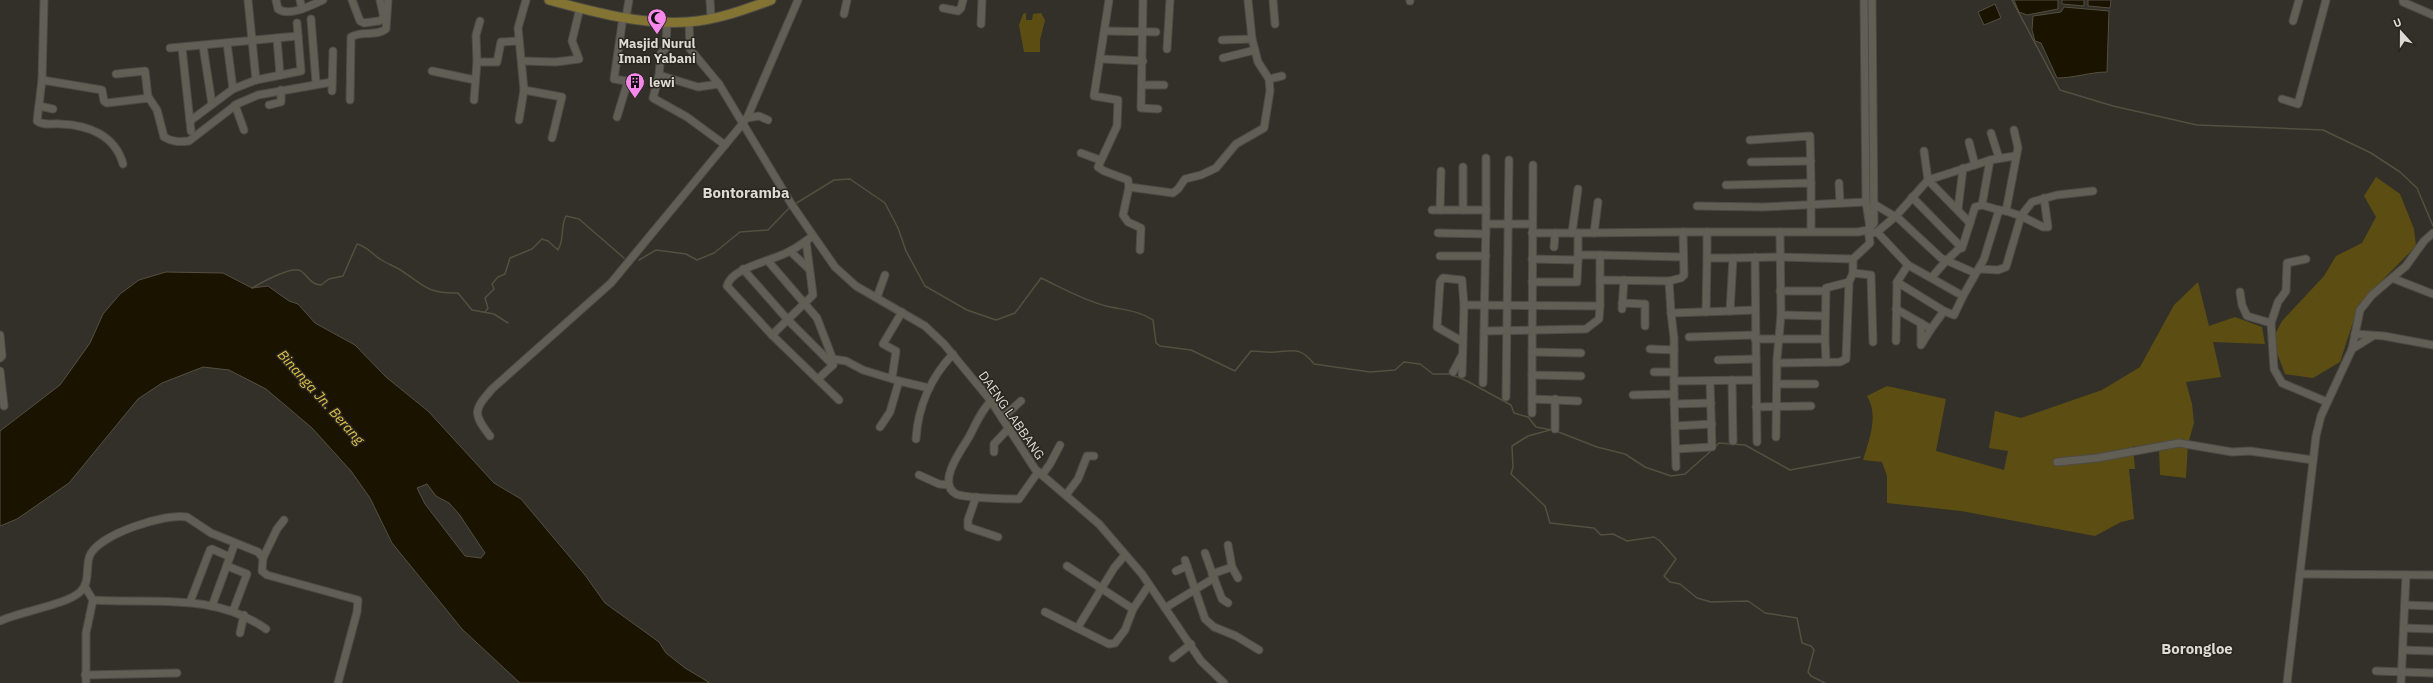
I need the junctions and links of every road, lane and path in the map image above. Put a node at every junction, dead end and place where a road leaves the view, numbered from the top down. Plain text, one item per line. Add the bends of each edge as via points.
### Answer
1 (44, 0) edge
2 (248, 0) edge
3 (276, 0) edge
4 (300, 0) edge
5 (323, 0) edge
6 (352, 0) edge
7 (380, 0) edge
8 (388, 0) edge
9 (526, 0) edge
10 (549, 0) edge
11 (629, 0) edge
12 (710, 0) edge
13 (798, 0) edge
14 (846, 0) edge
15 (963, 0) edge
16 (982, 0) edge
17 (1108, 0) edge
18 (1143, 0) edge
19 (1170, 0) edge
20 (1248, 0) edge
21 (1273, 0) edge
22 (1864, 0) edge
23 (1872, 0) edge
24 (2299, 0) edge
25 (2326, 0) edge
26 (767, 1) edge
27 (2402, 1) edge
28 (580, 8) junction
29 (943, 8) dead end
30 (302, 9) junction
31 (844, 14) dead end
32 (2433, 14) edge
33 (625, 17) junction
34 (712, 18) junction
35 (311, 19) dead end
36 (480, 21) dead end
37 (2293, 21) dead end
38 (689, 22) junction
39 (297, 23) dead end
40 (666, 23) junction
41 (981, 24) dead end
42 (1275, 24) dead end
43 (1106, 31) dead end
44 (1143, 32) junction
45 (1156, 32) dead end
46 (298, 36) junction
47 (277, 38) junction
48 (252, 40) junction
49 (1222, 40) dead end
50 (1252, 40) junction
51 (518, 41) junction
52 (227, 43) junction
53 (203, 46) junction
54 (170, 48) dead end
55 (182, 48) junction
56 (1167, 49) dead end
57 (1255, 50) junction
58 (333, 51) dead end
59 (1224, 58) dead end
60 (1102, 59) dead end
61 (1143, 60) junction
62 (477, 62) junction
63 (522, 62) junction
64 (432, 71) dead end
65 (116, 74) dead end
66 (280, 75) junction
67 (659, 75) junction
68 (1282, 76) dead end
69 (1269, 79) junction
70 (42, 80) junction
71 (256, 80) junction
72 (475, 80) junction
73 (332, 82) junction
74 (316, 83) junction
75 (1142, 84) junction
76 (715, 85) junction
77 (1164, 85) dead end
78 (233, 89) junction
79 (281, 90) junction
80 (524, 90) junction
81 (332, 91) dead end
82 (148, 97) junction
83 (2282, 99) dead end
84 (350, 100) dead end
85 (474, 100) dead end
86 (212, 104) junction
87 (235, 105) junction
88 (269, 105) dead end
89 (39, 106) junction
90 (53, 109) dead end
91 (1158, 109) dead end
92 (617, 117) dead end
93 (519, 120) dead end
94 (744, 120) junction
95 (768, 120) dead end
96 (190, 121) junction
97 (244, 130) dead end
98 (2014, 130) dead end
99 (191, 131) dead end
100 (1991, 133) dead end
101 (552, 138) dead end
102 (1750, 140) dead end
103 (1969, 142) dead end
104 (725, 145) junction
105 (1924, 151) dead end
106 (1081, 153) dead end
107 (2015, 156) junction
108 (1486, 158) dead end
109 (1999, 158) junction
110 (1100, 160) junction
111 (1509, 160) dead end
112 (1990, 160) junction
113 (1811, 161) junction
114 (1751, 162) dead end
115 (123, 164) dead end
116 (1533, 165) dead end
117 (1975, 165) junction
118 (1463, 167) dead end
119 (1963, 168) junction
120 (1441, 171) dead end
121 (1928, 180) junction
122 (1811, 183) junction
123 (1839, 183) dead end
124 (1726, 185) dead end
125 (1129, 187) junction
126 (1578, 189) dead end
127 (2093, 191) dead end
128 (1912, 197) junction
129 (2044, 198) junction
130 (1598, 202) dead end
131 (1866, 202) junction
132 (1840, 203) junction
133 (1811, 204) junction
134 (1874, 204) junction
135 (1982, 205) junction
136 (1697, 206) dead end
137 (1958, 209) junction
138 (1432, 210) dead end
139 (1440, 210) junction
140 (1463, 210) junction
141 (1486, 210) junction
142 (2002, 210) junction
143 (1895, 216) junction
144 (2022, 216) junction
145 (1970, 223) junction
146 (1486, 224) junction
147 (1509, 224) junction
148 (1532, 224) junction
149 (1811, 230) junction
150 (1869, 231) junction
151 (1682, 232) junction
152 (1707, 232) junction
153 (1780, 232) junction
154 (1877, 232) junction
155 (1438, 233) dead end
156 (1532, 233) junction
157 (1554, 233) junction
158 (1575, 233) junction
159 (1594, 233) junction
160 (1486, 234) junction
161 (2432, 235) edge
162 (813, 236) junction
163 (806, 241) junction
164 (1554, 247) dead end
165 (1962, 248) junction
166 (1140, 250) dead end
167 (790, 251) junction
168 (1600, 255) junction
169 (1440, 256) dead end
170 (1486, 256) junction
171 (1578, 257) junction
172 (1683, 257) junction
173 (1755, 257) junction
174 (1779, 257) junction
175 (1707, 258) junction
176 (1733, 258) junction
177 (1532, 259) junction
178 (1853, 259) junction
179 (2306, 260) dead end
180 (768, 261) junction
181 (1946, 261) junction
182 (1908, 264) junction
183 (743, 269) junction
184 (809, 269) junction
185 (1977, 271) junction
186 (1853, 273) junction
187 (885, 275) dead end
188 (1932, 277) junction
189 (2392, 278) junction
190 (1600, 280) junction
191 (1624, 280) junction
192 (1669, 281) junction
193 (1532, 282) junction
194 (1849, 282) junction
195 (1897, 282) junction
196 (1780, 291) junction
197 (1825, 291) junction
198 (2240, 292) dead end
199 (2433, 294) edge
200 (1963, 296) junction
201 (877, 297) junction
202 (805, 302) junction
203 (1464, 305) junction
204 (1485, 305) junction
205 (1508, 305) junction
206 (1532, 305) junction
207 (1600, 306) junction
208 (1896, 309) junction
209 (1755, 310) junction
210 (1730, 311) junction
211 (1944, 311) junction
212 (902, 312) junction
213 (1706, 312) junction
214 (1671, 314) junction
215 (1781, 315) junction
216 (1825, 316) junction
217 (788, 320) junction
218 (1921, 323) junction
219 (2271, 323) junction
220 (1645, 326) dead end
221 (1507, 329) junction
222 (1932, 329) junction
223 (1532, 330) junction
224 (1484, 331) junction
225 (2355, 334) junction
226 (0, 335) edge
227 (772, 335) junction
228 (2373, 336) junction
229 (1689, 337) dead end
230 (1756, 337) junction
231 (1780, 338) junction
232 (1825, 339) junction
233 (1896, 341) dead end
234 (1462, 342) junction
235 (1873, 342) dead end
236 (2433, 345) edge
237 (1650, 349) dead end
238 (2352, 349) junction
239 (1674, 350) junction
240 (1532, 352) junction
241 (1581, 353) dead end
242 (953, 354) junction
243 (1463, 354) junction
244 (0, 358) edge
245 (1756, 359) junction
246 (1718, 360) dead end
247 (833, 362) junction
248 (1826, 362) junction
249 (1777, 363) junction
250 (0, 371) edge
251 (1453, 372) dead end
252 (1654, 372) dead end
253 (1674, 372) junction
254 (1462, 374) dead end
255 (1532, 374) junction
256 (1581, 376) dead end
257 (818, 379) junction
258 (895, 380) junction
259 (1732, 380) junction
260 (1756, 380) junction
261 (1674, 381) junction
262 (1710, 381) junction
263 (1483, 383) dead end
264 (1777, 384) junction
265 (1815, 384) dead end
266 (929, 388) junction
267 (1, 391) edge
268 (1674, 394) junction
269 (1633, 395) dead end
270 (1506, 397) dead end
271 (1532, 399) junction
272 (1555, 399) junction
273 (839, 400) dead end
274 (990, 401) junction
275 (1022, 401) dead end
276 (1578, 401) dead end
277 (2327, 402) junction
278 (1711, 403) junction
279 (1674, 404) junction
280 (1777, 405) junction
281 (4, 406) dead end
282 (1811, 406) dead end
283 (1756, 407) junction
284 (1532, 413) dead end
285 (1002, 418) junction
286 (1712, 424) junction
287 (1675, 426) junction
288 (880, 427) dead end
289 (1009, 428) junction
290 (1555, 429) dead end
291 (490, 436) dead end
292 (1776, 437) dead end
293 (916, 439) dead end
294 (1733, 441) dead end
295 (1756, 442) dead end
296 (1060, 445) dead end
297 (1676, 449) junction
298 (994, 452) dead end
299 (1094, 456) dead end
300 (2313, 460) junction
301 (2057, 462) dead end
302 (1676, 467) dead end
303 (1040, 473) junction
304 (919, 475) dead end
305 (949, 485) junction
306 (1066, 495) junction
307 (976, 497) junction
308 (284, 520) dead end
309 (998, 538) dead end
310 (235, 543) junction
311 (1228, 545) dead end
312 (1205, 553) dead end
313 (1125, 555) junction
314 (230, 557) junction
315 (263, 558) junction
316 (227, 566) junction
317 (1066, 566) dead end
318 (1232, 567) junction
319 (1176, 571) dead end
320 (2300, 574) junction
321 (2406, 575) junction
322 (2433, 575) edge
323 (1213, 576) junction
324 (1238, 578) dead end
325 (1149, 585) junction
326 (85, 586) junction
327 (1194, 588) junction
328 (1101, 590) junction
329 (93, 600) junction
330 (190, 602) junction
331 (1228, 603) dead end
332 (2405, 605) junction
333 (212, 606) junction
334 (2433, 606) edge
335 (1164, 608) junction
336 (1132, 609) junction
337 (233, 611) junction
338 (1045, 612) dead end
339 (244, 615) junction
340 (0, 621) edge
341 (1078, 627) junction
342 (2404, 628) junction
343 (266, 629) dead end
344 (2433, 629) edge
345 (240, 633) dead end
346 (1191, 644) junction
347 (1260, 650) dead end
348 (2403, 650) junction
349 (2433, 651) edge
350 (1173, 658) dead end
351 (2376, 671) dead end
352 (2402, 672) junction
353 (2433, 673) edge
354 (177, 674) dead end
355 (85, 675) junction
356 (86, 683) edge
357 (338, 683) edge
358 (1224, 683) edge
359 (2287, 683) edge
360 (2401, 683) edge

1 - 70 street
2 - 48 street
3 - 30 street via 280,11
4 - 30 street
5 - 30 street
6 - 7 street via 360,20 364,23 384,18
8 - 84 street via 386,30 351,37
9 - 51 street via 519,20
10 - 28 main road
11 - 33 street
12 - 34 street
13 - 94 street
14 - 31 street
15 - 29 street via 962,8 958,12
16 - 41 street
17 - 110 street via 1094,96 1118,100 1117,126
18 - 44 street
19 - 56 street
20 - 50 street
21 - 42 street
22 - 131 street
23 - 134 street
24 - 37 street
25 - 83 street via 2298,104
26 - 34 main road via 742,11
27 - 32 street
28 - 33 main road
28 - 63 street via 572,41 579,59
33 - 40 main road
33 - 92 street via 614,79 627,84
34 - 38 main road
35 - 74 street
36 - 62 street via 476,38
38 - 40 main road
38 - 76 street, DAENG LABBANG via 690,49
39 - 46 street
40 - 67 street via 666,48 662,53
43 - 44 street
44 - 45 street
44 - 61 street
46 - 47 street
46 - 66 street via 302,69
47 - 48 street
47 - 66 street
48 - 52 street
48 - 71 street
49 - 50 street
50 - 57 street
51 - 62 street via 502,42 497,62
51 - 63 street
52 - 53 street
52 - 78 street
53 - 55 street
53 - 86 street
54 - 55 street
55 - 96 street
57 - 59 street
57 - 69 street via 1258,62
58 - 73 street
60 - 61 street
61 - 75 street
62 - 72 street
63 - 80 street
64 - 72 street
65 - 82 street via 145,71
66 - 71 street
67 - 76 street via 695,86
67 - 104 street via 652,98 687,117
68 - 69 street
69 - 125 street via 1270,91 1264,128 1236,144 1216,168 1201,176 1185,179 1173,192
70 - 82 street via 102,90 104,101 107,103
70 - 89 street
71 - 78 street
72 - 85 street
73 - 74 street
73 - 81 street
74 - 79 street
75 - 77 street
75 - 91 street via 1141,108
76 - 94 street, DAENG LABBANG
78 - 86 street
79 - 87 street via 258,95
79 - 88 street via 281,102
80 - 93 street
80 - 101 street via 562,97
82 - 87 street via 157,110 164,137 171,141 189,141
86 - 96 street
87 - 97 street
89 - 90 street
89 - 115 street via 36,118 39,122 93,129 115,147
94 - 95 street via 759,116
94 - 104 street
94 - 162 street, DAENG LABBANG via 792,205
96 - 99 street
98 - 107 street via 2018,148
100 - 109 street
102 - 113 street via 1810,136
103 - 117 street
104 - 291 street via 611,283 492,389 478,405 477,418
105 - 121 street
106 - 110 street
107 - 109 street
107 - 142 street
108 - 141 street
109 - 112 street
110 - 125 street via 1099,169 1128,180
111 - 147 street
112 - 117 street
112 - 135 street
113 - 114 street
113 - 122 street
116 - 148 street
117 - 119 street
118 - 140 street
119 - 121 street
119 - 137 street
120 - 139 street
121 - 128 street
121 - 137 street
122 - 124 street
122 - 133 street
123 - 132 street
125 - 166 street via 1123,215 1128,222 1141,228
126 - 158 street
127 - 129 street
128 - 143 street
128 - 165 street
129 - 144 street via 2030,203
129 - 144 street via 2048,227
130 - 159 street
131 - 132 street
131 - 150 street
132 - 133 street
133 - 136 street
133 - 149 street
134 - 143 street
134 - 150 street via 1874,222
135 - 142 street
135 - 145 street via 1975,207
137 - 145 street
138 - 139 street
139 - 140 street
140 - 141 street
141 - 146 street
142 - 144 street
142 - 185 street
143 - 154 street
143 - 181 street
144 - 185 street via 2004,269
145 - 165 street
146 - 147 street
146 - 160 street
147 - 148 street
147 - 205 street
148 - 156 street
149 - 150 street
149 - 153 street
150 - 154 street
150 - 178 street via 1870,243
151 - 152 street
151 - 159 street
151 - 172 street
152 - 153 street
152 - 175 street
153 - 174 street
154 - 182 street
155 - 160 street
156 - 157 street
156 - 177 street
157 - 158 street
157 - 164 street
158 - 159 street
158 - 171 street
160 - 170 street
161 - 189 street via 2409,263
162 - 163 street
162 - 201 street, DAENG LABBANG via 843,276
163 - 167 street
163 - 184 street
165 - 181 street
167 - 180 street
167 - 184 street
168 - 171 street
168 - 172 street
168 - 190 street
169 - 170 street
170 - 204 street
171 - 177 street
171 - 193 street via 1577,282
172 - 192 street via 1684,276
173 - 174 street
173 - 176 street
173 - 209 street
174 - 178 street
174 - 196 street
175 - 176 street
175 - 213 street
176 - 210 street
177 - 193 street
178 - 186 street
179 - 219 street via 2288,262 2286,291 2278,302
180 - 183 street
180 - 202 street
181 - 185 street via 1963,270
181 - 188 street
182 - 188 street
182 - 195 street
183 - 217 street
183 - 227 street via 731,278 727,286
184 - 202 street via 814,291
185 - 200 street
186 - 194 street
186 - 235 street via 1871,275
187 - 201 street
188 - 200 street
189 - 199 street
189 - 225 street via 2363,306 2358,314
190 - 191 street
190 - 207 street
191 - 192 street
191 - 220 street via 1622,306 1645,304
192 - 214 street
193 - 206 street
194 - 197 street via 1828,286
194 - 248 street via 1847,358 1842,362
195 - 208 street
195 - 211 street
196 - 197 street
196 - 215 street
197 - 216 street
198 - 219 street via 2247,316
200 - 211 street via 1954,315
201 - 212 street, DAENG LABBANG
202 - 217 street
202 - 247 street via 817,318
203 - 204 street
203 - 234 street
203 - 234 street via 1461,279 1442,279 1437,327
204 - 205 street
204 - 224 street
205 - 206 street
205 - 221 street
206 - 207 street
206 - 223 street
207 - 223 street via 1599,319 1586,330
208 - 218 street
208 - 233 street
209 - 210 street
209 - 230 street
210 - 213 street
211 - 222 street
212 - 242 street, DAENG LABBANG via 925,326
212 - 258 street via 883,343 884,346 896,351
213 - 214 street
214 - 239 street
215 - 216 street
215 - 231 street
216 - 232 street
217 - 227 street
217 - 247 street
218 - 222 street
218 - 222 street via 1921,345
219 - 277 street via 2274,368 2279,379 2288,386
221 - 223 street
221 - 224 street
221 - 270 street
223 - 240 street
224 - 263 street
225 - 228 street
225 - 238 street
226 - 244 street
227 - 257 street
228 - 236 street
228 - 238 street
229 - 230 street
230 - 231 street
230 - 245 street
231 - 232 street
231 - 249 street
232 - 248 street
234 - 243 street
237 - 239 street
238 - 277 street
239 - 253 street
240 - 241 street
240 - 255 street
242 - 266 street
242 - 274 street, DAENG LABBANG
243 - 251 street
243 - 254 street
245 - 246 street
245 - 260 street
247 - 257 street
247 - 258 street via 846,362
248 - 249 street
249 - 264 street
250 - 267 street
252 - 253 street
253 - 261 street
255 - 256 street
255 - 271 street
257 - 273 street
258 - 266 street
258 - 288 street via 890,412
259 - 260 street
259 - 262 street
259 - 294 street
260 - 283 street
261 - 262 street
261 - 268 street
262 - 278 street
264 - 265 street
264 - 280 street
266 - 293 street via 918,419
267 - 281 street
268 - 269 street
268 - 279 street
271 - 272 street
271 - 284 street
272 - 276 street
272 - 290 street
274 - 285 street, DAENG LABBANG
274 - 305 street via 977,418 952,466 948,477
275 - 285 street
277 - 300 street via 2317,431
278 - 279 street
278 - 286 street
279 - 287 street
280 - 282 street
280 - 283 street
280 - 292 street
283 - 295 street
285 - 289 street, DAENG LABBANG
286 - 287 street
286 - 297 street via 1712,447
287 - 297 street
289 - 298 street via 994,444
289 - 303 street, DAENG LABBANG via 1027,458
296 - 303 street via 1050,464
297 - 302 street
299 - 306 street via 1087,456 1078,479
300 - 301 street via 2250,451 2232,452 2179,443 2097,458
300 - 320 street
303 - 306 street, DAENG LABBANG
303 - 307 street via 1019,499
304 - 305 street via 939,484
305 - 307 street via 956,494
306 - 313 street, DAENG LABBANG via 1089,513
307 - 309 street via 968,527
308 - 315 street via 271,539
310 - 314 street
310 - 315 street via 258,552
310 - 326 street via 211,534 187,517 158,519 113,537 96,547 89,557
311 - 318 street
312 - 323 street
313 - 325 street, DAENG LABBANG
313 - 328 street
314 - 316 street
314 - 330 street via 210,550
315 - 357 street via 261,570 267,575 358,600
316 - 333 street
316 - 337 street via 247,574
317 - 328 street
318 - 323 street
318 - 324 street
319 - 327 street via 1186,563
320 - 321 street
320 - 359 street
321 - 322 street
321 - 332 street
323 - 327 street
323 - 331 street via 1222,599
325 - 335 street, DAENG LABBANG
325 - 336 street
326 - 329 street
326 - 340 street via 79,593 68,598
327 - 335 street
327 - 347 street via 1209,624
328 - 336 street
328 - 341 street
329 - 330 street
329 - 355 street via 86,633
330 - 333 street
332 - 334 street
332 - 342 street
333 - 337 street
335 - 346 street, DAENG LABBANG
336 - 341 street via 1125,630 1112,644
337 - 339 street
338 - 341 street
339 - 343 street
339 - 345 street
342 - 344 street
342 - 348 street
346 - 350 street
346 - 358 street, DAENG LABBANG via 1205,666
348 - 349 street
348 - 352 street
351 - 352 street
352 - 353 street
352 - 360 street
354 - 355 street
355 - 356 street

